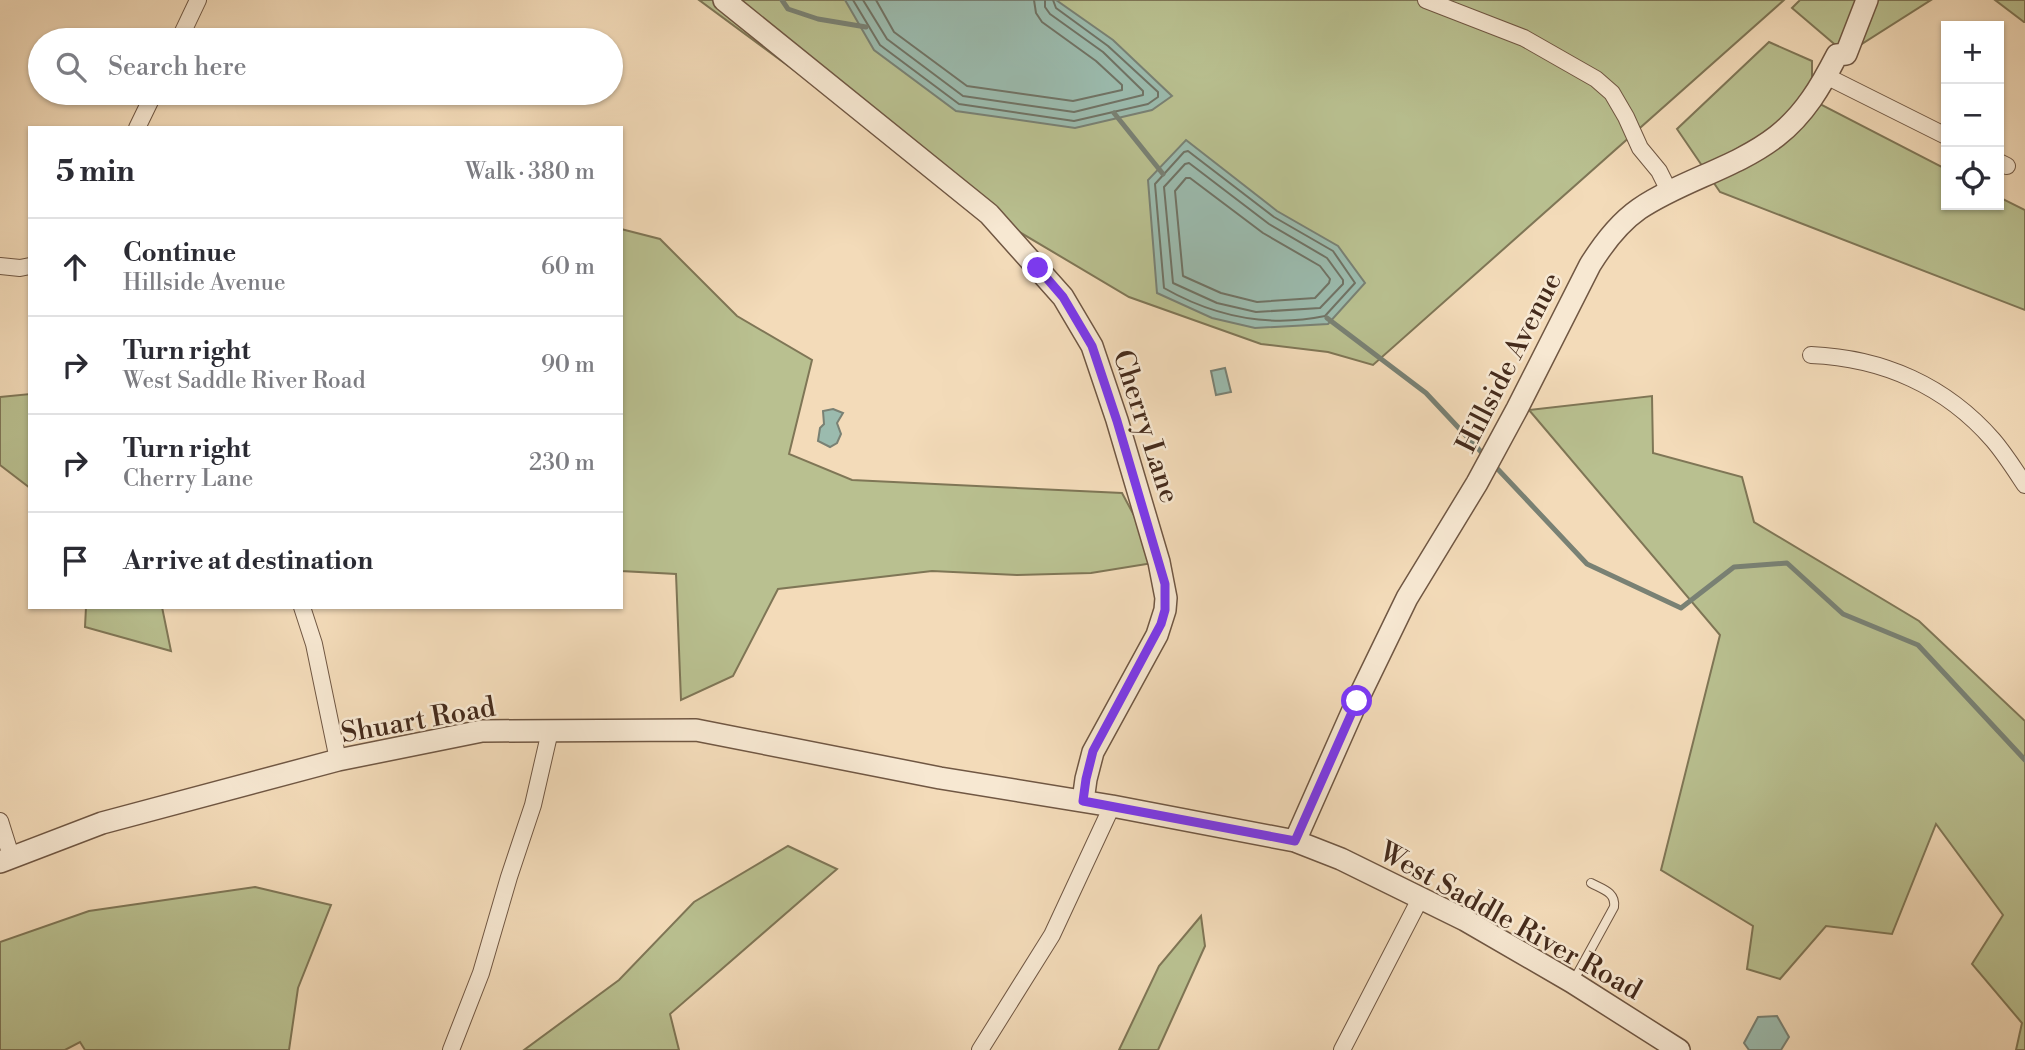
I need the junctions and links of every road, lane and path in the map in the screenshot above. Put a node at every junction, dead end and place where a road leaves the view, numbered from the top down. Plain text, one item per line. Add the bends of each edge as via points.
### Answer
1 (198, 0) edge
2 (724, 0) edge
3 (1426, 0) edge
4 (1867, 0) edge
5 (185, 28) edge
6 (1826, 76) junction
7 (148, 105) edge
8 (138, 126) edge
9 (1941, 134) edge
10 (1670, 193) junction
11 (0, 266) edge
12 (28, 266) edge
13 (1811, 355) dead end
14 (2025, 485) edge
15 (303, 609) edge
16 (550, 731) junction
17 (338, 760) junction
18 (940, 778) joint
19 (1083, 801) junction
20 (1112, 806) junction
21 (0, 821) edge
22 (1295, 841) junction
23 (6, 859) edge
24 (1591, 883) dead end
25 (1421, 897) junction
26 (1572, 982) junction
27 (451, 1050) edge
28 (981, 1050) edge
29 (1342, 1050) edge
30 (1679, 1050) edge

1 - 5 street
2 - 19 street, Cherry Lane via 989,214 1063,297 1092,346 1166,598 1161,624 1093,751
3 - 10 street via 1524,38 1596,79 1612,93
4 - 6 street, Hillside Avenue via 1846,54 1837,55
6 - 9 street
6 - 10 street, Hillside Avenue via 1817,94 1777,135 1755,151
7 - 8 street
10 - 22 street, Hillside Avenue via 1639,209 1590,264 1477,483 1408,598
11 - 12 street
13 - 14 street via 1865,361 1921,382 1975,421
15 - 17 street
16 - 17 street, Shuart Road via 482,732
16 - 18 street, Shuart Road via 696,730
16 - 27 street via 533,805 481,973
17 - 23 street, Shuart Road via 102,823
18 - 19 street, West Saddle River Road
19 - 20 street, West Saddle River Road
20 - 22 street, West Saddle River Road
20 - 28 street via 1052,935
21 - 23 street
22 - 25 street, West Saddle River Road
24 - 26 lane via 1610,893 1614,907
25 - 26 street, West Saddle River Road
25 - 29 street
26 - 30 street, West Saddle River Road

